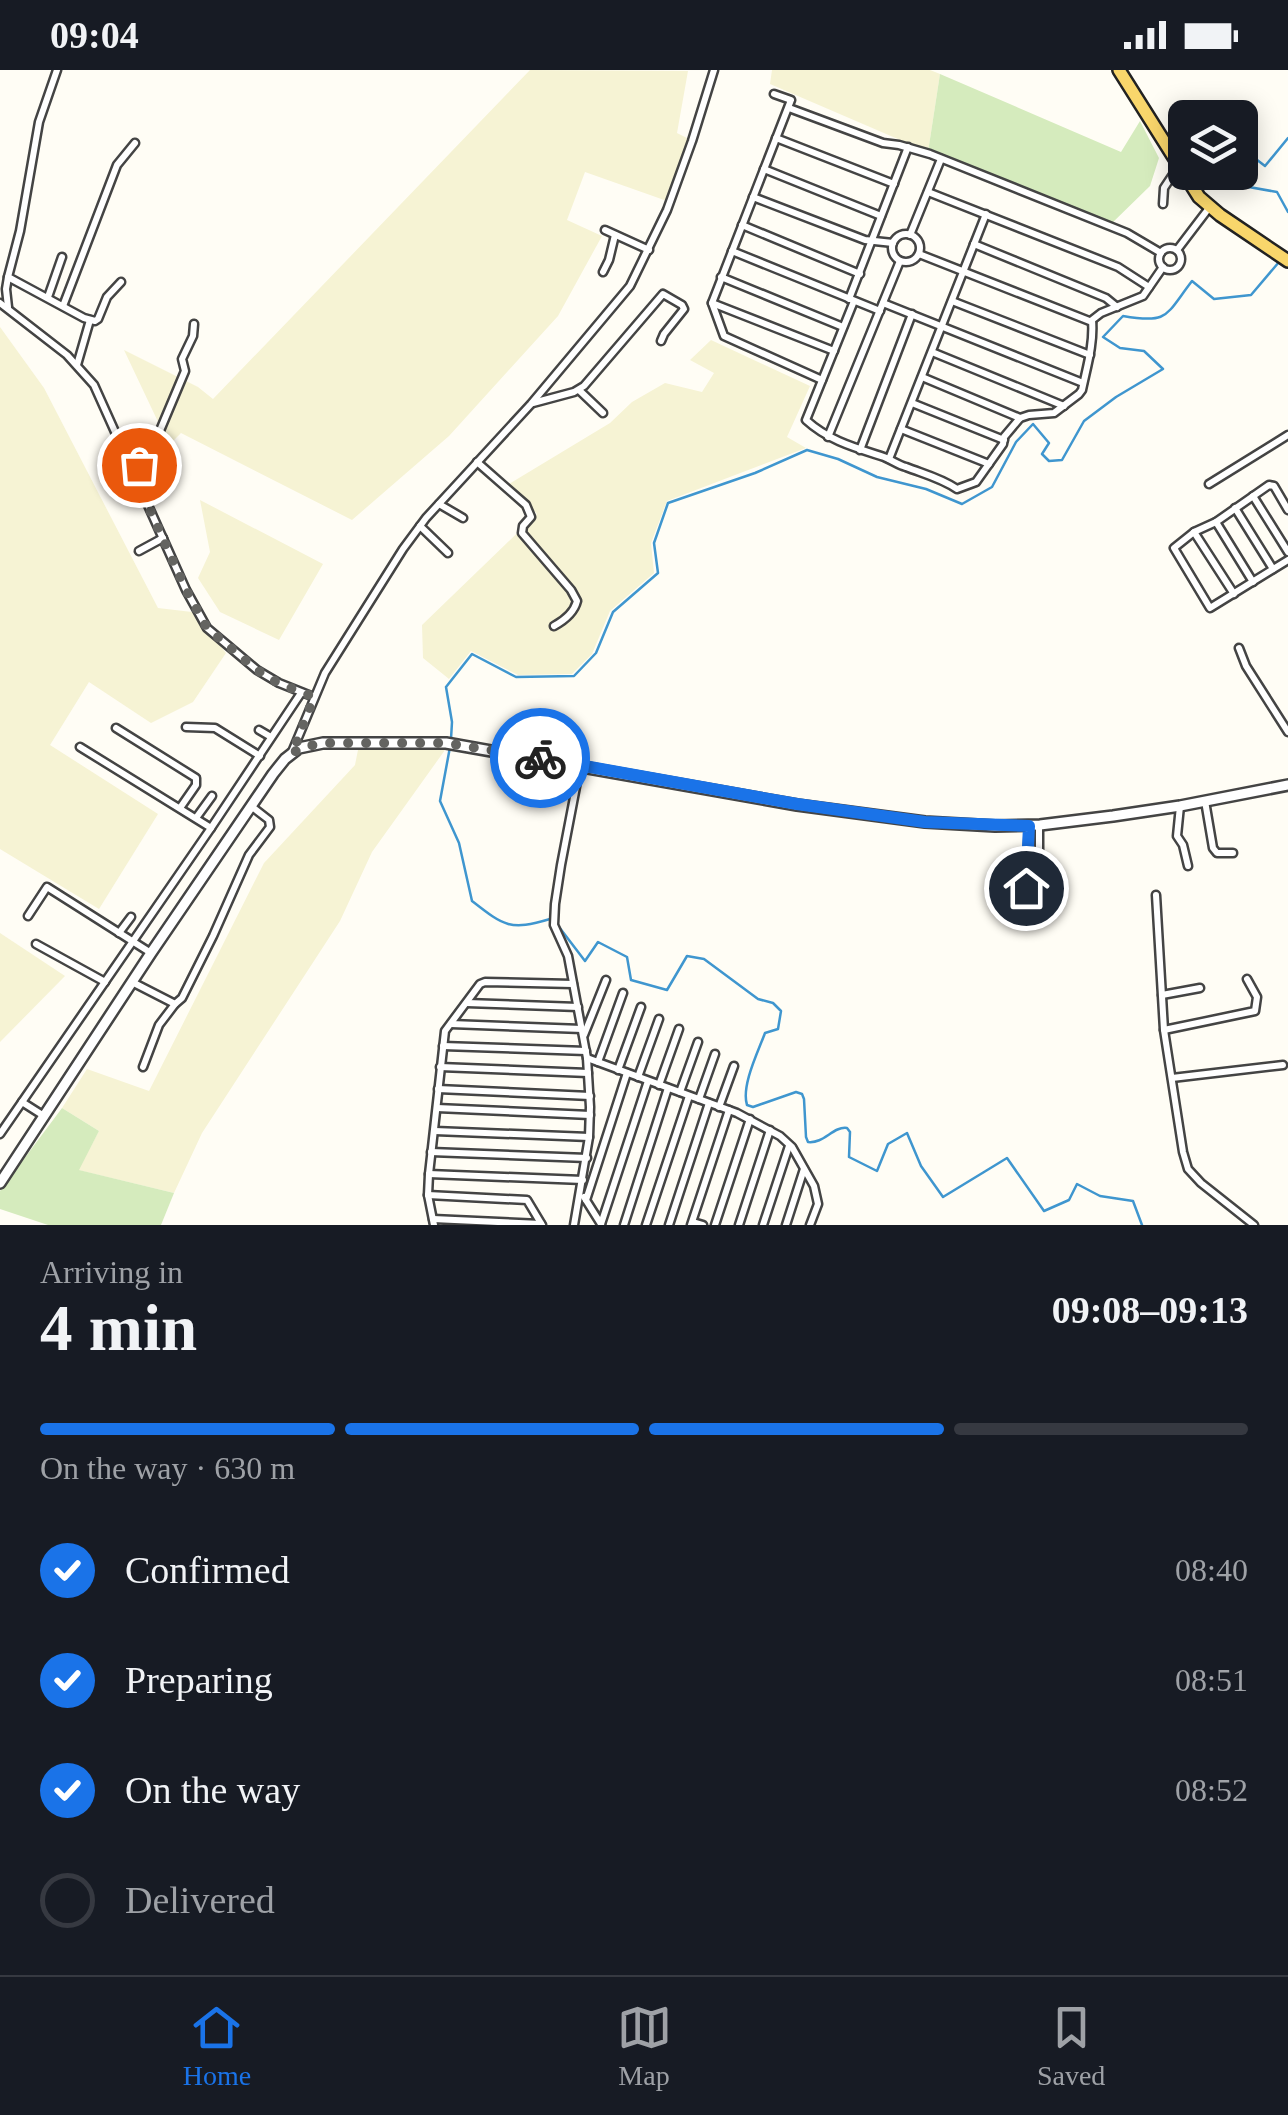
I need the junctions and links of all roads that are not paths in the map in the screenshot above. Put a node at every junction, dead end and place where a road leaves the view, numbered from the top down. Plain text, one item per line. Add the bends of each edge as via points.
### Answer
1 (57, 70) edge
2 (714, 70) edge
3 (1119, 70) edge
4 (774, 94) dead end
5 (789, 108) junction
6 (776, 138) junction
7 (136, 143) dead end
8 (908, 147) junction
9 (1168, 150) edge
10 (941, 159) junction
11 (764, 169) junction
12 (1168, 182) edge
13 (894, 184) junction
14 (1194, 190) edge
15 (928, 192) junction
16 (753, 197) junction
17 (1163, 204) dead end
18 (1210, 207) junction
19 (986, 214) junction
20 (881, 216) junction
21 (742, 225) junction
22 (605, 230) dead end
23 (910, 234) junction
24 (615, 235) junction
25 (873, 241) junction
26 (892, 243) junction
27 (974, 244) junction
28 (649, 250) junction
29 (1177, 250) junction
30 (732, 251) junction
31 (919, 254) junction
32 (1161, 254) junction
33 (62, 258) dead end
34 (900, 260) junction
35 (1287, 261) edge
36 (1163, 267) junction
37 (964, 271) junction
38 (603, 272) dead end
39 (860, 274) junction
40 (8, 277) junction
41 (722, 277) junction
42 (120, 282) dead end
43 (1149, 287) junction
44 (48, 297) junction
45 (852, 300) junction
46 (952, 301) junction
47 (712, 302) junction
48 (0, 303) edge
49 (63, 306) junction
50 (882, 307) junction
51 (1116, 307) junction
52 (8, 309) junction
53 (912, 314) junction
54 (90, 320) junction
55 (1092, 322) junction
56 (194, 324) dead end
57 (844, 326) junction
58 (942, 326) junction
59 (661, 341) dead end
60 (834, 352) junction
61 (932, 352) junction
62 (1090, 356) junction
63 (77, 364) junction
64 (922, 378) junction
65 (822, 380) junction
66 (1083, 383) junction
67 (579, 390) junction
68 (912, 403) junction
69 (532, 404) junction
70 (1064, 406) junction
71 (603, 414) dead end
72 (1020, 418) junction
73 (901, 429) junction
74 (1288, 435) edge
75 (828, 437) junction
76 (1004, 440) junction
77 (860, 450) junction
78 (890, 459) junction
79 (477, 462) junction
80 (988, 464) junction
81 (132, 470) junction
82 (1209, 484) dead end
83 (1253, 496) junction
84 (438, 504) junction
85 (1235, 508) junction
86 (1288, 510) edge
87 (463, 518) dead end
88 (1216, 522) junction
89 (420, 526) junction
90 (1194, 532) junction
91 (163, 538) junction
92 (139, 551) dead end
93 (1288, 552) edge
94 (448, 554) dead end
95 (1288, 560) edge
96 (1273, 569) junction
97 (1253, 582) junction
98 (571, 589) junction
99 (1234, 594) junction
100 (563, 597) dead end
101 (554, 626) dead end
102 (1239, 648) dead end
103 (301, 692) junction
104 (314, 697) junction
105 (186, 726) dead end
106 (116, 728) dead end
107 (259, 730) dead end
108 (1288, 732) edge
109 (272, 737) junction
110 (80, 746) dead end
111 (292, 754) junction
112 (260, 756) junction
113 (580, 766) junction
114 (1288, 785) edge
115 (212, 796) dead end
116 (1204, 801) junction
117 (251, 806) junction
118 (1180, 806) junction
119 (180, 808) junction
120 (196, 818) junction
121 (1034, 826) junction
122 (211, 828) junction
123 (1233, 853) dead end
124 (1040, 866) dead end
125 (1188, 866) dead end
126 (1026, 888) dead end
127 (1156, 894) dead end
128 (28, 916) dead end
129 (131, 917) dead end
130 (119, 933) junction
131 (133, 942) junction
132 (36, 944) dead end
133 (151, 953) junction
134 (1247, 979) dead end
135 (606, 980) dead end
136 (105, 982) junction
137 (132, 982) junction
138 (574, 984) junction
139 (1200, 988) dead end
140 (623, 993) dead end
141 (1162, 996) junction
142 (467, 1003) junction
143 (175, 1004) junction
144 (578, 1006) junction
145 (641, 1007) dead end
146 (660, 1019) dead end
147 (451, 1024) junction
148 (679, 1030) dead end
149 (1164, 1030) junction
150 (583, 1032) junction
151 (698, 1042) dead end
152 (443, 1046) junction
153 (586, 1054) junction
154 (715, 1054) dead end
155 (598, 1062) junction
156 (1283, 1065) dead end
157 (734, 1066) dead end
158 (143, 1067) dead end
159 (440, 1067) junction
160 (623, 1071) junction
161 (588, 1073) junction
162 (638, 1077) junction
163 (1172, 1078) junction
164 (648, 1081) junction
165 (663, 1086) junction
166 (438, 1089) junction
167 (680, 1092) junction
168 (590, 1096) junction
169 (689, 1096) junction
170 (699, 1100) junction
171 (22, 1102) junction
172 (709, 1103) junction
173 (720, 1107) junction
174 (438, 1108) junction
175 (729, 1110) junction
176 (590, 1115) junction
177 (44, 1117) junction
178 (750, 1119) junction
179 (770, 1130) junction
180 (435, 1131) junction
181 (0, 1134) edge
182 (589, 1137) junction
183 (790, 1145) junction
184 (431, 1152) junction
185 (587, 1158) junction
186 (804, 1168) junction
187 (429, 1174) junction
188 (583, 1180) junction
189 (0, 1183) edge
190 (580, 1192) junction
191 (428, 1195) junction
192 (586, 1200) junction
193 (433, 1222) edge
194 (692, 1223) edge
195 (542, 1224) edge
196 (602, 1224) edge
197 (574, 1225) edge
198 (624, 1225) edge
199 (646, 1225) edge
200 (669, 1225) edge
201 (703, 1225) edge
202 (715, 1225) edge
203 (739, 1225) edge
204 (762, 1225) edge
205 (786, 1225) edge
206 (810, 1225) edge
207 (1254, 1225) edge

1 - 40 street via 39,122
2 - 28 street
3 - 9 main road
4 - 5 street via 791,100
5 - 6 street
5 - 8 street
6 - 11 street
6 - 13 street
7 - 49 street via 117,165
8 - 10 street
8 - 13 street
10 - 15 street
10 - 32 street via 1127,233
11 - 16 street
11 - 20 street
12 - 17 street
13 - 20 street
14 - 18 main road
15 - 19 street
15 - 23 street
16 - 21 street
16 - 25 street
18 - 29 street
18 - 35 main road
19 - 27 street
19 - 43 street via 1118,266
20 - 25 street
21 - 30 street
21 - 39 street
22 - 24 street
23 - 26 street
23 - 31 street
24 - 28 street
24 - 38 street
25 - 26 street
25 - 39 street
26 - 34 street
27 - 37 street
27 - 51 street
28 - 69 street via 628,290
29 - 32 street
29 - 36 street via 1179,266
30 - 41 street
30 - 45 street
31 - 34 street
31 - 37 street
32 - 36 street
33 - 44 street
34 - 50 street
36 - 43 street
37 - 46 street
37 - 55 street
39 - 45 street
40 - 44 street
40 - 52 street
41 - 47 street
41 - 57 street
42 - 54 street via 98,320
43 - 51 street
44 - 49 street
45 - 50 street
45 - 57 street
46 - 58 street
46 - 62 street
47 - 60 street
47 - 65 street via 724,336
48 - 52 street
49 - 54 street
50 - 53 street
50 - 75 street
51 - 55 street
52 - 63 street
53 - 58 street
53 - 77 street
54 - 63 street
55 - 62 street
56 - 81 street via 182,359 185,371 156,440
57 - 60 street
58 - 61 street
58 - 66 street
59 - 67 street via 684,309 663,294
60 - 65 street
61 - 64 street
61 - 70 street
62 - 66 street
63 - 81 street via 94,385
64 - 68 street
64 - 72 street
65 - 75 street via 806,420
66 - 70 street
67 - 69 street
67 - 71 street
68 - 73 street
68 - 76 street
69 - 79 street
70 - 72 street via 1054,414
72 - 76 street
73 - 78 street
73 - 80 street
74 - 82 street
75 - 77 street
76 - 80 street
77 - 78 street
78 - 80 street via 957,488 976,482
79 - 84 street
79 - 98 street via 526,505 531,517 522,532
81 - 91 street
83 - 85 street
83 - 86 street via 1272,485
83 - 93 street
84 - 87 street
84 - 89 street
85 - 88 street
85 - 96 street
88 - 90 street
88 - 97 street
89 - 94 street
89 - 104 street
90 - 99 street
90 - 99 street via 1174,548 1208,606
91 - 92 street
91 - 103 street via 207,628 257,670
95 - 96 street
96 - 97 street
97 - 99 street
98 - 100 street
98 - 101 street via 578,601
102 - 108 street
103 - 104 street
103 - 109 street
104 - 111 street
105 - 112 street via 215,728
106 - 119 street via 196,778
107 - 109 street
109 - 112 street
110 - 119 street
111 - 113 street via 323,743 446,743
111 - 117 street
112 - 122 street
113 - 121 street via 925,822
113 - 138 street via 554,926
114 - 116 street
115 - 120 street
116 - 118 street
116 - 123 street via 1213,848
117 - 133 street
117 - 143 street via 270,827 249,854
118 - 121 street
118 - 125 street via 1177,836
119 - 120 street
120 - 122 street
121 - 124 street
121 - 126 street
122 - 131 street
127 - 141 street
128 - 130 street via 47,886
129 - 130 street
130 - 131 street
131 - 133 street
131 - 136 street
132 - 136 street
133 - 137 street
134 - 149 street via 1257,996 1255,1011
135 - 150 street
136 - 171 street
137 - 143 street
137 - 177 street
138 - 142 street via 490,980
138 - 144 street
139 - 141 street
140 - 155 street
141 - 149 street
142 - 144 street
142 - 147 street
143 - 158 street
144 - 150 street
145 - 160 street
146 - 162 street
147 - 150 street
147 - 152 street
148 - 165 street
149 - 163 street
150 - 153 street
151 - 167 street
152 - 153 street
152 - 159 street
153 - 155 street
153 - 161 street
154 - 170 street
155 - 160 street
156 - 163 street
157 - 173 street
159 - 161 street
159 - 166 street
160 - 162 street
160 - 192 street
161 - 168 street
162 - 164 street
163 - 207 street via 1188,1168
164 - 165 street
164 - 196 street
165 - 167 street
165 - 198 street
166 - 168 street
166 - 174 street
167 - 169 street
168 - 176 street
169 - 170 street
169 - 199 street
170 - 172 street
171 - 177 street
171 - 181 street
172 - 173 street
172 - 200 street
173 - 175 street
174 - 176 street
174 - 180 street
175 - 178 street
175 - 194 street
176 - 182 street
177 - 189 street
178 - 179 street
178 - 202 street
179 - 183 street
179 - 203 street
180 - 182 street
180 - 184 street
182 - 185 street
183 - 186 street
183 - 204 street
184 - 185 street
184 - 187 street
185 - 188 street
186 - 205 street
186 - 206 street via 818,1204
187 - 188 street
187 - 191 street
188 - 190 street
190 - 192 street
190 - 197 street
191 - 193 street
191 - 195 street via 527,1200
192 - 196 street
193 - 195 street
194 - 201 street

